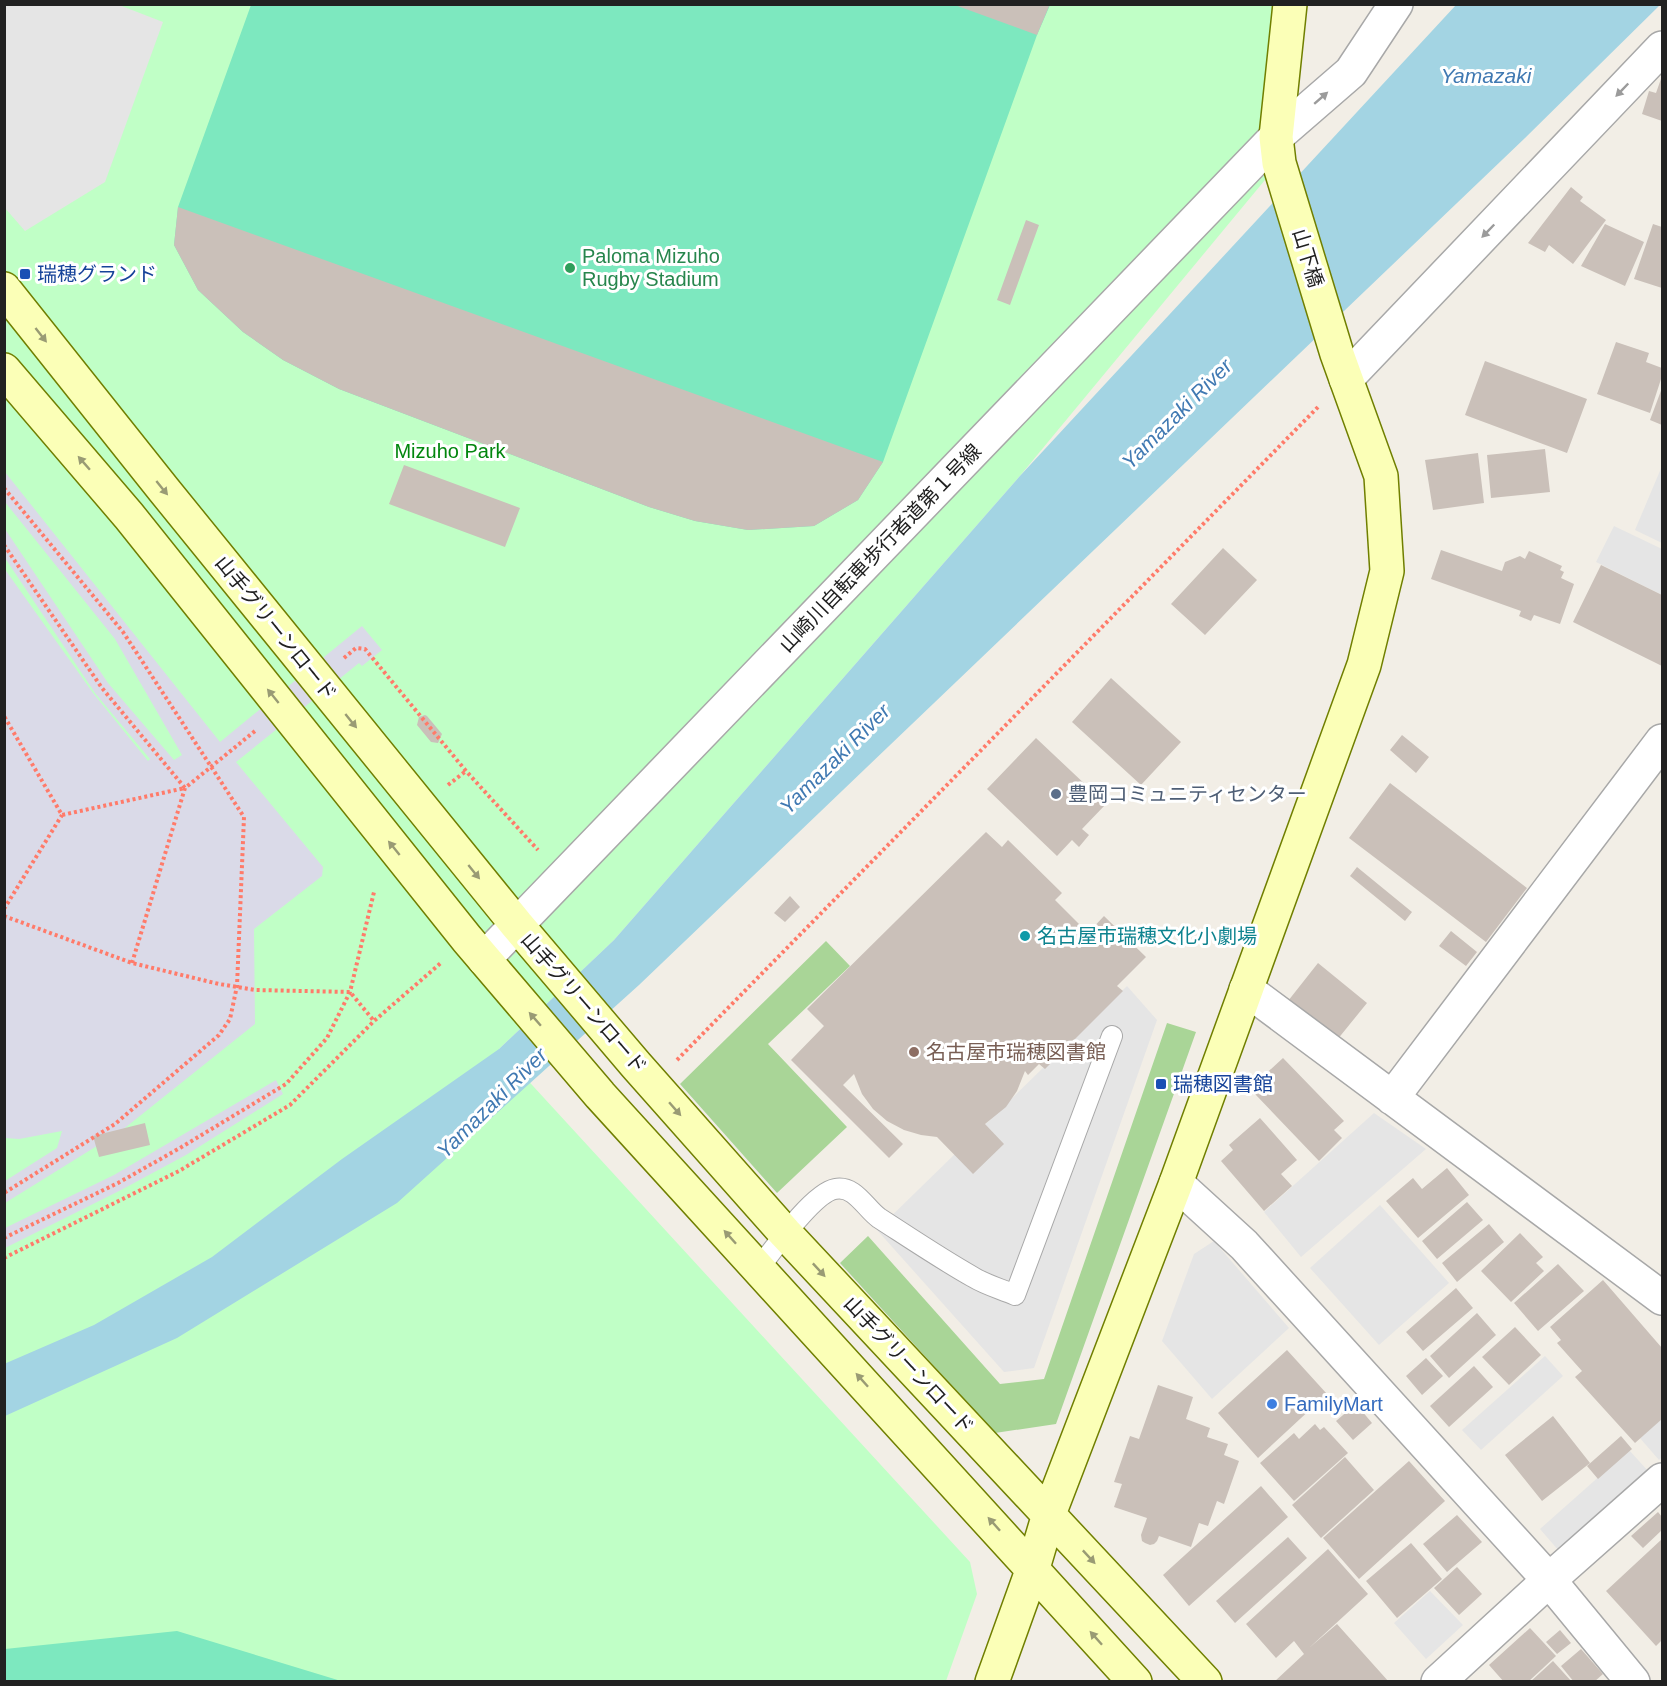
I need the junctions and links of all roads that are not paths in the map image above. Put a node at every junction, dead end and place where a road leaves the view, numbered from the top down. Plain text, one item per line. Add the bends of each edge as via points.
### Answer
1 (1396, 4) edge
2 (1288, 5) edge
3 (1662, 48) edge
4 (1278, 150) junction
5 (4, 289) edge
6 (1342, 367) junction
7 (4, 370) edge
8 (1662, 741) edge
9 (523, 932) junction
10 (483, 958) junction
11 (1246, 989) junction
12 (1112, 1036) dead end
13 (1392, 1098) junction
14 (1176, 1183) junction
15 (785, 1233) junction
16 (759, 1268) junction
17 (1662, 1298) edge
18 (1662, 1480) edge
19 (1049, 1514) junction
20 (1033, 1568) junction
21 (1549, 1580) junction
22 (992, 1682) edge
23 (1135, 1682) edge
24 (1205, 1682) edge
25 (1438, 1682) edge
26 (1633, 1682) edge

4 -> 1 street, 山崎川自転車歩行者道第１号線 via 1351,72
2 - 4 street
3 -> 6 street
4 - 6 street, 山下橋
4 - 9 street, 山崎川自転車歩行者道第１号線 via 563,878
5 -> 9 street, 山手グリーンロード
6 - 11 street, 山下橋 via 1381,476 1387,571 1364,665
10 -> 7 street via 129,516
8 - 13 street
9 - 10 street, 山崎川自転車歩行者道第１号線
9 -> 15 street, 山手グリーンロード
16 -> 10 street via 600,1095
11 - 13 street
11 - 14 street, 山下橋
12 - 15 lane via 1015,1295 975,1279 877,1216 844,1188 832,1190 813,1203
13 - 17 street
14 - 19 street, 山下橋
14 - 21 street via 1244,1245
15 - 16 lane
15 -> 19 street, 山手グリーンロード
20 -> 16 street
18 - 21 street
19 - 20 street, 山下橋
19 -> 24 street, 山手グリーンロード
20 - 22 street, 山下橋
23 -> 20 street
21 - 25 street
21 - 26 street

